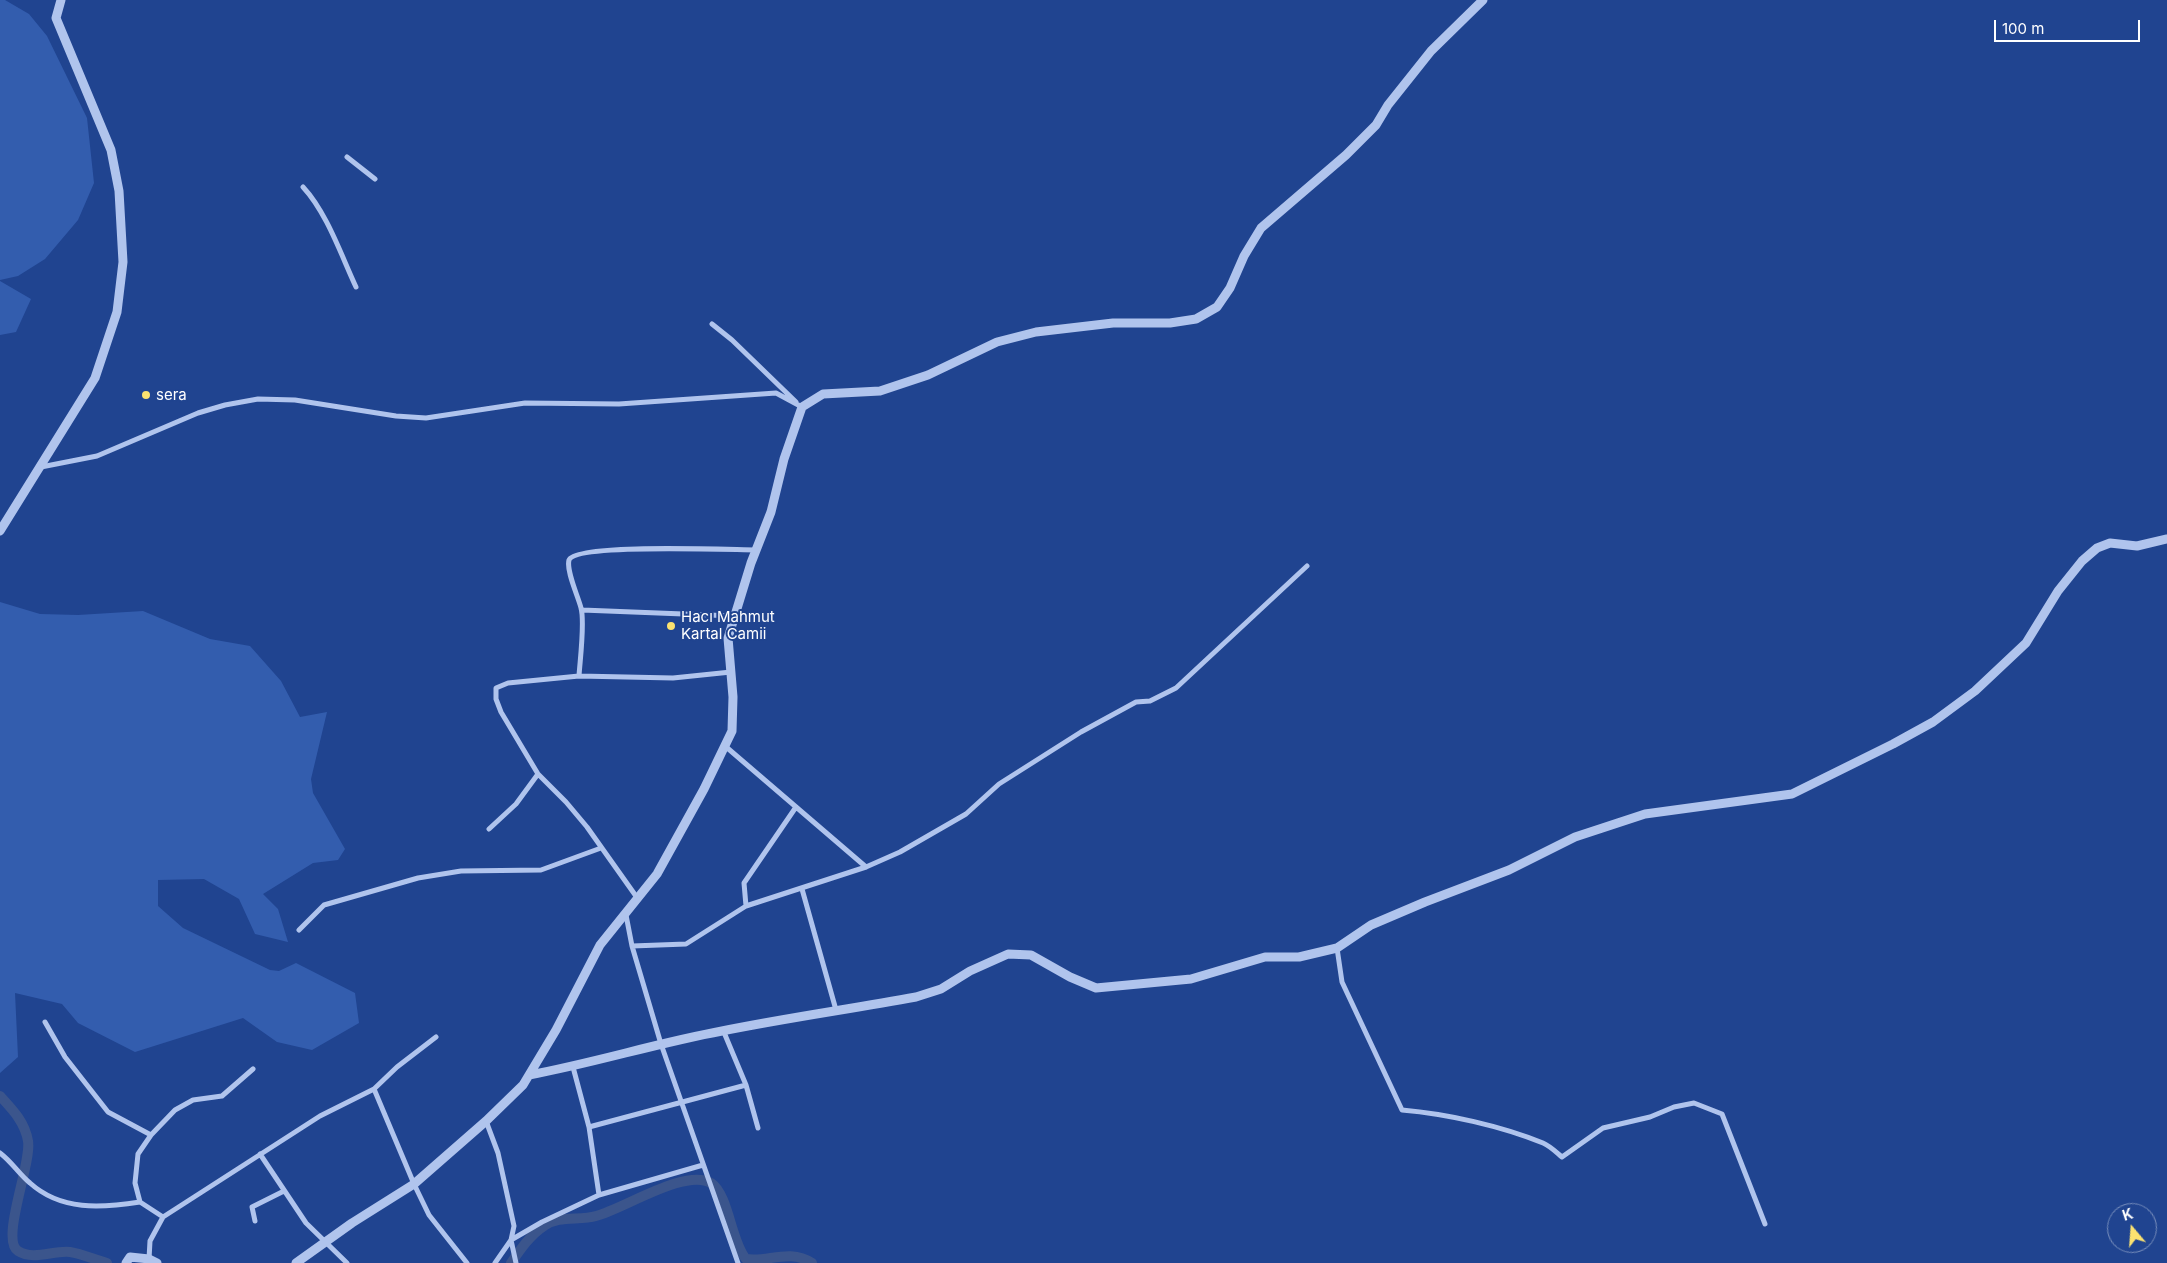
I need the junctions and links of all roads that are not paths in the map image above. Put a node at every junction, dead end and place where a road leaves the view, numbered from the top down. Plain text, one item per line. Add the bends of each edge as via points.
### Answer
1 (61, 0) edge
2 (1483, 0) edge
3 (347, 157) dead end
4 (375, 179) dead end
5 (303, 187) dead end
6 (356, 287) dead end
7 (712, 324) dead end
8 (802, 407) junction
9 (41, 467) junction
10 (0, 531) edge
11 (2167, 539) edge
12 (756, 550) junction
13 (1307, 566) dead end
14 (582, 610) junction
15 (734, 616) junction
16 (731, 672) junction
17 (579, 676) junction
18 (725, 746) junction
19 (538, 774) junction
20 (796, 807) junction
21 (489, 829) dead end
22 (602, 848) junction
23 (866, 867) junction
24 (802, 889) junction
25 (638, 899) junction
26 (746, 906) junction
27 (626, 915) junction
28 (299, 930) dead end
29 (632, 946) junction
30 (1337, 948) junction
31 (836, 1010) junction
32 (45, 1022) dead end
33 (723, 1030) junction
34 (436, 1037) dead end
35 (661, 1044) junction
36 (573, 1067) junction
37 (253, 1069) dead end
38 (529, 1075) junction
39 (746, 1086) junction
40 (374, 1089) junction
41 (682, 1102) junction
42 (486, 1121) junction
43 (589, 1127) junction
44 (758, 1128) dead end
45 (151, 1135) junction
46 (0, 1153) edge
47 (260, 1154) junction
48 (703, 1165) junction
49 (414, 1184) junction
50 (284, 1191) junction
51 (599, 1195) junction
52 (140, 1202) junction
53 (164, 1217) junction
54 (255, 1222) dead end
55 (1765, 1224) dead end
56 (511, 1240) junction
57 (325, 1242) junction
58 (153, 1261) edge
59 (126, 1263) edge
60 (296, 1263) edge
61 (347, 1263) edge
62 (467, 1263) edge
63 (495, 1263) edge
64 (516, 1263) edge
65 (738, 1263) edge

1 - 9 street via 56,18 111,150 119,191 123,262 117,312 95,378
2 - 8 street via 1431,51 1376,125 1340,161 1260,228 1217,307 1196,318 1170,323 1113,323 1036,332 997,342 928,375 880,391 823,394
3 - 4 street
5 - 6 street via 331,233
7 - 8 street
8 - 9 street via 776,393 619,404 525,403 426,418 294,400 258,399 198,413 97,456
8 - 12 street via 784,459 771,512
9 - 10 street
11 - 30 street via 2137,546 2110,543 2097,548 2058,591 2026,643 1975,692 1933,722 1835,774 1792,794 1645,814 1576,837 1509,870 1371,925
12 - 14 street via 633,549 572,556 569,567
12 - 15 street
13 - 23 street via 1176,688 1150,700 1136,702 1080,732 1000,784 966,814 900,852
14 - 15 street
14 - 17 street
15 - 16 street via 728,638
16 - 17 street via 673,678
16 - 18 street via 734,697 732,731
17 - 19 street via 508,683 496,688 501,712
18 - 20 street
18 - 25 street via 667,858
19 - 21 street via 516,804
19 - 22 street via 566,802
20 - 23 street
20 - 26 street via 744,883
22 - 25 street
22 - 28 street via 541,870 461,871 418,878 324,905
23 - 24 street
24 - 26 street
24 - 31 street
25 - 27 street
26 - 29 street via 686,944
27 - 29 street
27 - 38 street via 600,945
29 - 35 street
30 - 31 street via 1299,957 1265,957 1191,979 1096,988 1031,955 1008,954 970,970 941,989 916,997
30 - 55 street via 1342,982 1402,1110 1501,1130 1545,1144 1562,1157 1603,1128 1694,1103 1722,1114
31 - 33 street
32 - 45 street via 66,1057 108,1112
33 - 35 street
33 - 39 street
34 - 40 street via 396,1067
35 - 36 street
35 - 41 street
36 - 38 street
36 - 43 street
37 - 45 street via 222,1096 193,1100 175,1110
38 - 42 street
39 - 41 street
39 - 44 street
40 - 47 street via 320,1116
40 - 49 street
41 - 43 street
41 - 48 street
42 - 49 street
42 - 56 street via 498,1153 514,1226
43 - 51 street
45 - 52 street via 138,1154 134,1183
46 - 52 street via 30,1183 53,1198 76,1206
47 - 50 street
47 - 53 street
48 - 51 street
48 - 65 street
49 - 57 street
49 - 62 street via 429,1215
50 - 54 street via 252,1207
50 - 57 street via 306,1223
51 - 56 street
52 - 53 street
53 - 58 street via 150,1241
56 - 63 street
56 - 64 street
57 - 60 street
57 - 61 street
58 - 59 street via 130,1257

